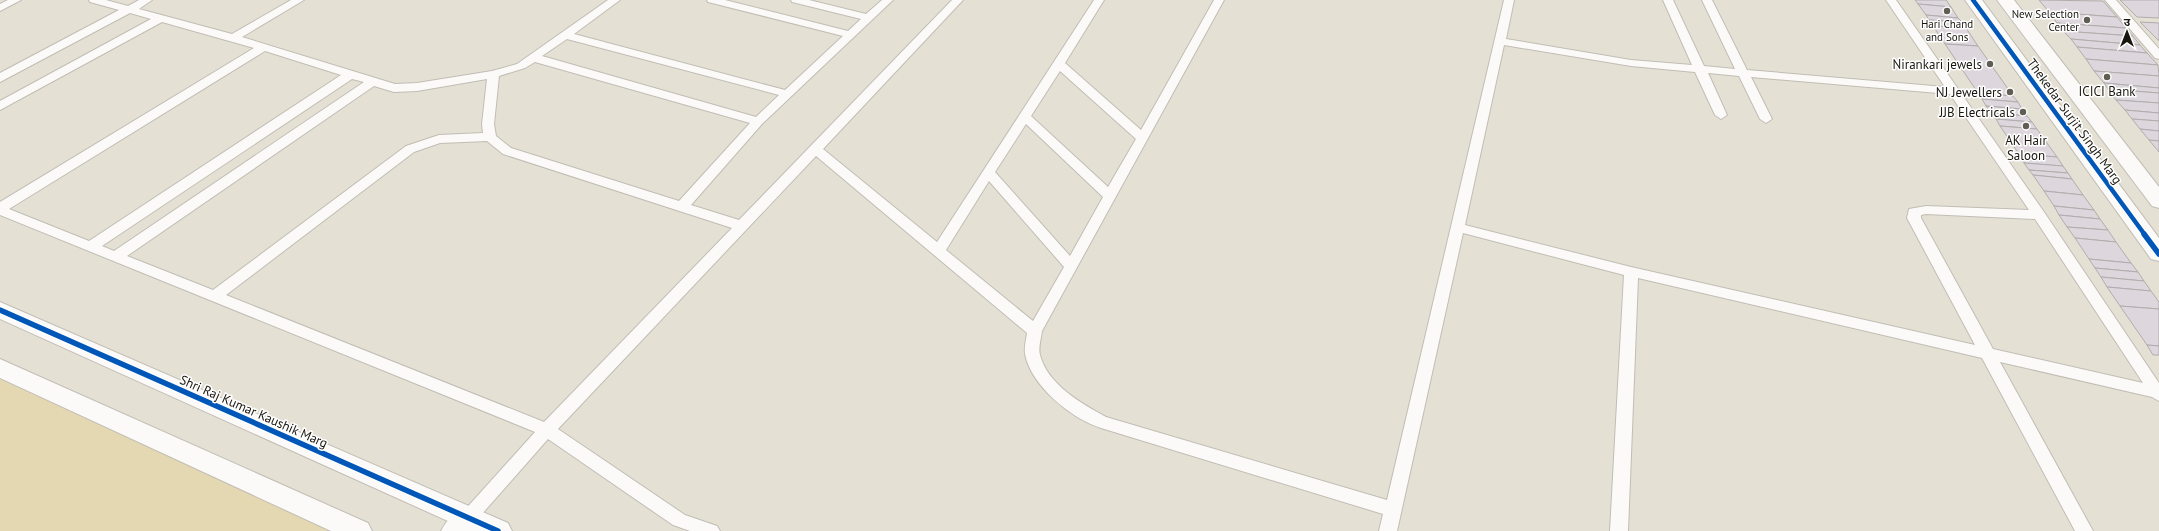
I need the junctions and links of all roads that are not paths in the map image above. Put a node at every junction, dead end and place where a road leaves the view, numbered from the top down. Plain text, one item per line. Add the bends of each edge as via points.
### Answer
1 (16, 0) edge
2 (94, 0) edge
3 (147, 0) edge
4 (299, 0) edge
5 (615, 0) edge
6 (712, 0) edge
7 (796, 0) edge
8 (888, 0) edge
9 (958, 0) edge
10 (1099, 0) edge
11 (1219, 0) edge
12 (1509, 0) edge
13 (1668, 0) edge
14 (1707, 0) edge
15 (1891, 0) edge
16 (1973, 0) edge
17 (2004, 0) edge
18 (2110, 0) edge
19 (0, 8) edge
20 (129, 9) junction
21 (161, 18) junction
22 (869, 18) junction
23 (566, 35) junction
24 (851, 35) junction
25 (233, 38) junction
26 (1500, 41) junction
27 (264, 48) junction
28 (2159, 56) edge
29 (535, 58) junction
30 (1058, 64) junction
31 (1700, 69) junction
32 (1743, 73) junction
33 (493, 74) junction
34 (349, 75) junction
35 (0, 78) edge
36 (372, 82) junction
37 (1954, 91) junction
38 (787, 94) junction
39 (0, 106) edge
40 (1721, 115) dead end
41 (1024, 117) junction
42 (1766, 119) dead end
43 (758, 121) junction
44 (490, 137) junction
45 (1142, 138) junction
46 (815, 149) junction
47 (988, 172) junction
48 (1110, 196) junction
49 (2159, 201) edge
50 (682, 207) junction
51 (0, 209) edge
52 (2039, 215) junction
53 (742, 226) junction
54 (1456, 228) junction
55 (91, 246) junction
56 (938, 251) junction
57 (2159, 254) edge
58 (116, 256) junction
59 (1071, 266) junction
60 (1631, 272) junction
61 (215, 296) junction
62 (0, 310) edge
63 (1035, 331) junction
64 (1987, 352) junction
65 (0, 368) edge
66 (2158, 393) edge
67 (547, 430) junction
68 (1392, 509) junction
69 (461, 524) edge
70 (358, 531) edge
71 (498, 531) edge
72 (712, 531) edge
73 (1388, 531) edge
74 (1619, 531) edge
75 (2084, 531) edge

1 - 19 lane
2 - 20 lane
3 - 20 lane
4 - 25 lane
5 - 23 lane
6 - 24 lane
7 - 22 lane
8 - 22 lane
9 - 46 lane
10 - 30 lane
11 - 45 lane
12 - 26 lane
13 - 31 lane
14 - 32 lane
15 - 37 lane
16 - 57 street, Thekedar Surjit Singh Marg
17 - 49 street, Thekedar Surjit Singh Marg
18 - 28 lane
20 - 21 lane
20 - 35 lane
21 - 25 lane
21 - 39 lane
22 - 24 lane
23 - 29 lane
23 - 38 lane
24 - 38 lane
25 - 27 lane
26 - 31 lane via 1630,63
26 - 54 lane
27 - 34 lane
27 - 51 lane
29 - 33 lane via 522,66
29 - 43 lane
30 - 41 lane
30 - 45 lane
31 - 32 lane
31 - 40 lane
32 - 37 lane
32 - 42 lane
33 - 36 lane via 404,88
33 - 44 lane via 488,124
34 - 36 lane
34 - 55 lane
36 - 58 lane
37 - 52 lane
38 - 43 lane
41 - 47 lane
41 - 48 lane
43 - 50 lane
44 - 50 lane via 507,151
44 - 61 lane via 439,139 410,149
45 - 48 lane
46 - 53 lane
46 - 56 lane
47 - 56 lane
47 - 59 lane
48 - 59 lane
50 - 53 lane
51 - 55 lane
52 - 64 lane via 1926,210 1914,212 1918,227
52 - 66 lane
53 - 67 lane
54 - 60 lane
54 - 68 lane
55 - 58 lane
56 - 63 lane
58 - 61 lane
59 - 63 lane
60 - 64 lane
60 - 74 lane
61 - 67 lane
62 - 69 street, Shri Raj Kumar Kaushik Marg
63 - 68 lane via 1033,355 1047,384 1076,408 1102,422
64 - 66 lane
64 - 75 lane
65 - 70 street
67 - 69 lane
67 - 72 lane via 679,520
68 - 73 lane
69 - 71 street, Shri Raj Kumar Kaushik Marg

